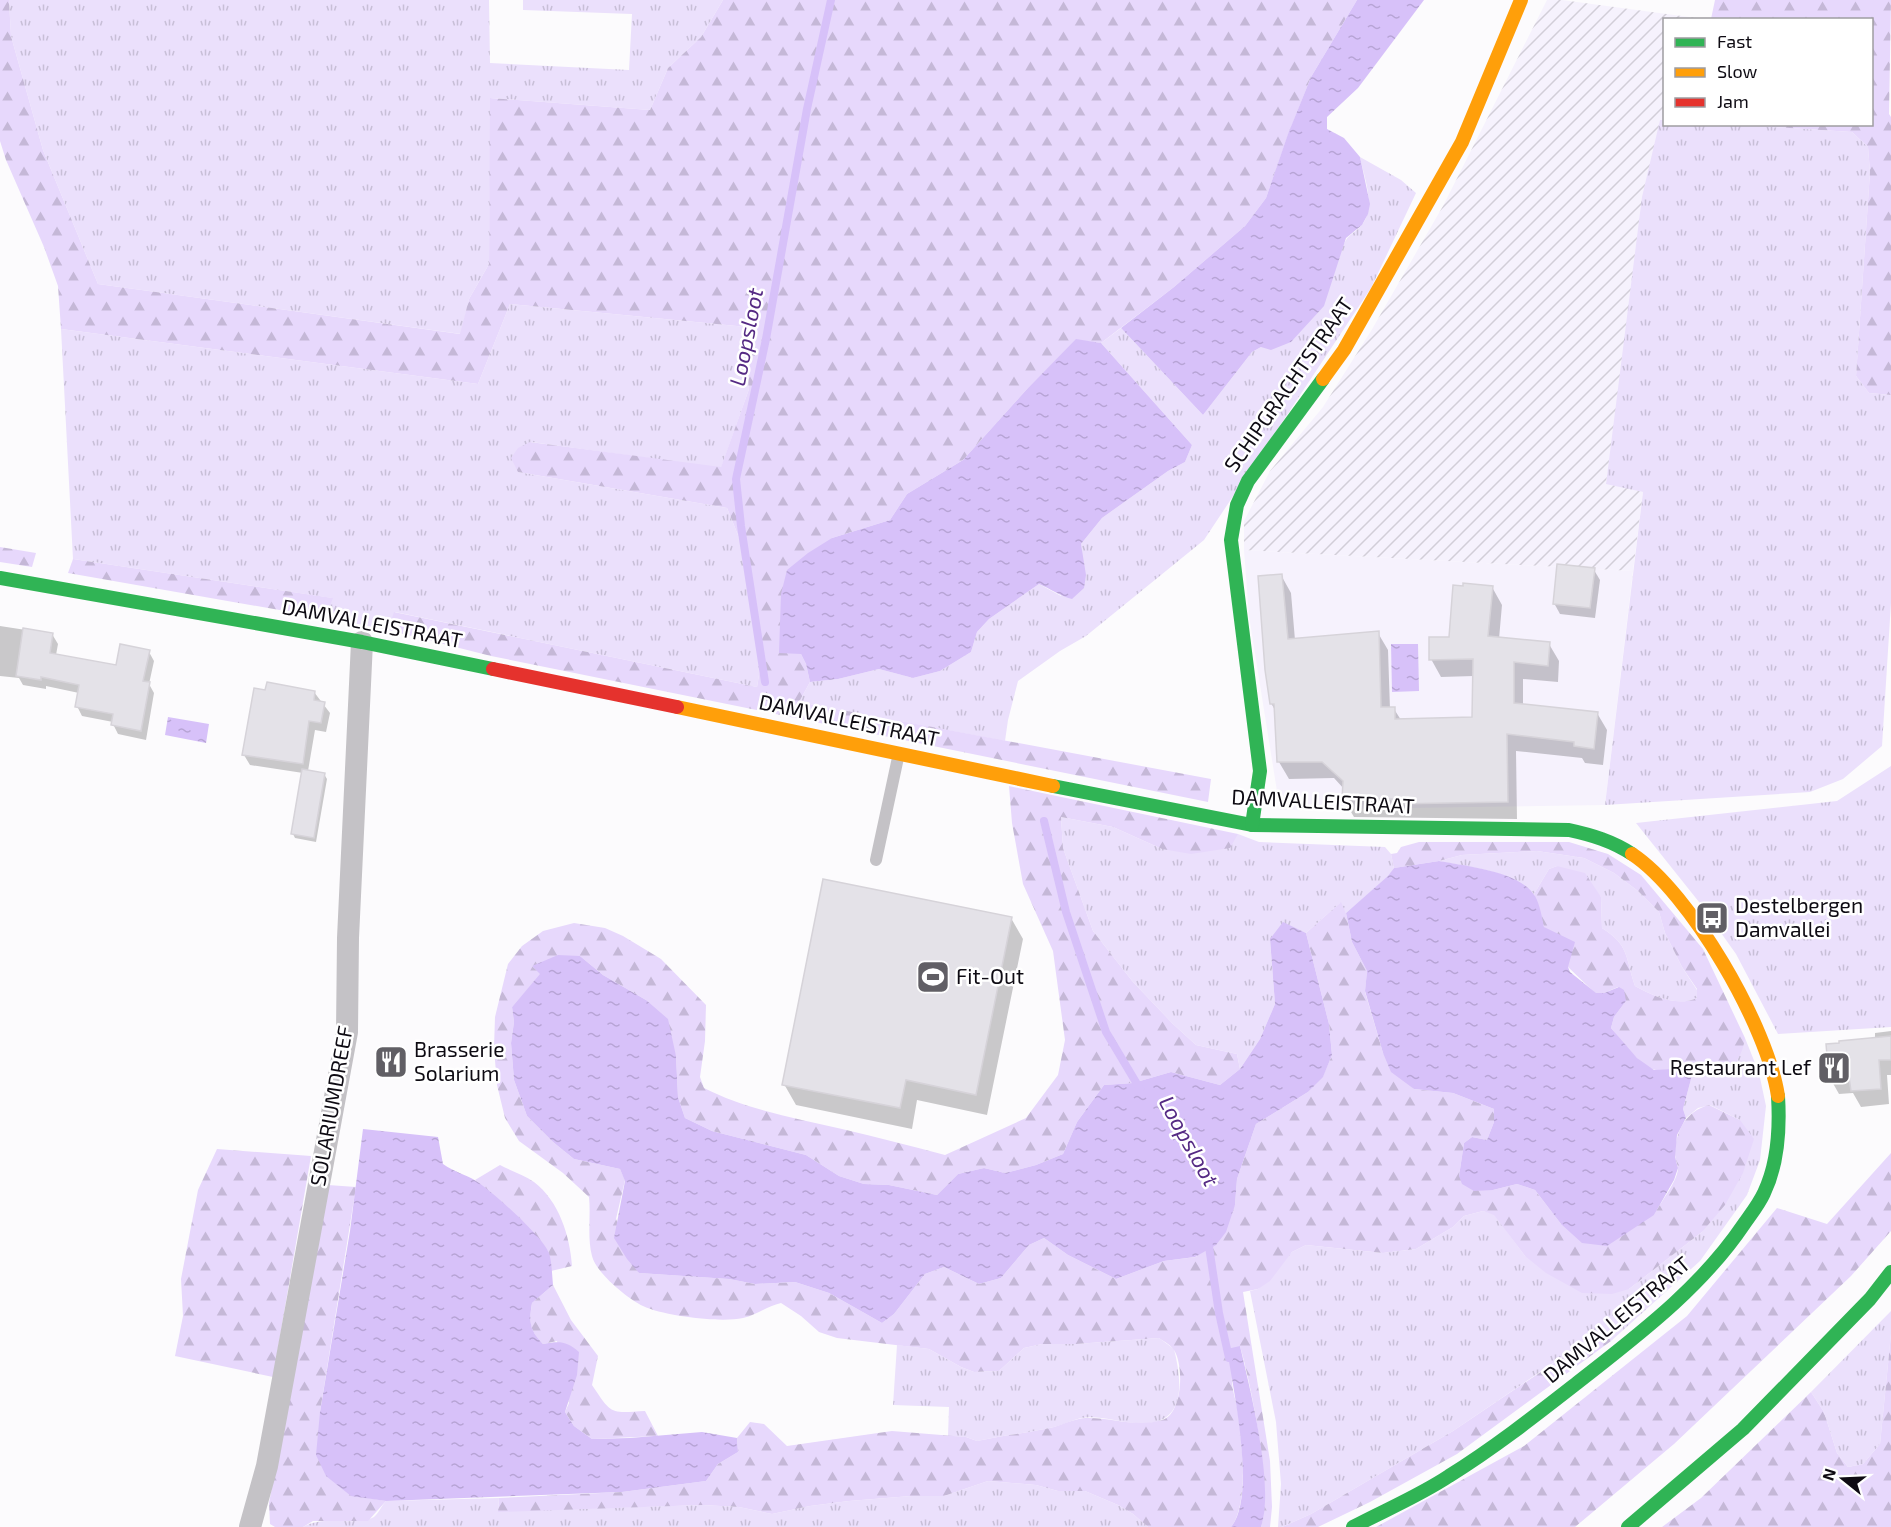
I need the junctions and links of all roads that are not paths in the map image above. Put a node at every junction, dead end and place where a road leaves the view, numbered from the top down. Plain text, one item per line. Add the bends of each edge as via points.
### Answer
1 (1521, 0) edge
2 (0, 578) edge
3 (362, 642) junction
4 (899, 752) junction
5 (1252, 825) junction
6 (876, 860) dead end
7 (1891, 1272) edge
8 (1891, 1281) edge
9 (1870, 1299) junction
10 (250, 1527) edge
11 (1353, 1527) edge
12 (1628, 1527) edge

1 - 5 main road, SCHIPGRACHTSTRAAT via 1462,142 1344,350 1252,473 1233,516 1231,540 1260,771
2 - 3 main road, DAMVALLEISTRAAT
3 - 4 main road, DAMVALLEISTRAAT
3 - 10 street, SOLARIUMDREEF via 347,1032 267,1466
4 - 5 main road, DAMVALLEISTRAAT
4 - 6 lane
5 - 11 main road, DAMVALLEISTRAAT via 1569,830 1590,833 1623,847 1662,878 1698,924 1735,986 1767,1052 1779,1112 1777,1147 1764,1193 1736,1238 1706,1273 1658,1318 1552,1403 1448,1477
7 - 9 main road
8 - 9 main road
9 - 12 main road via 1743,1430

